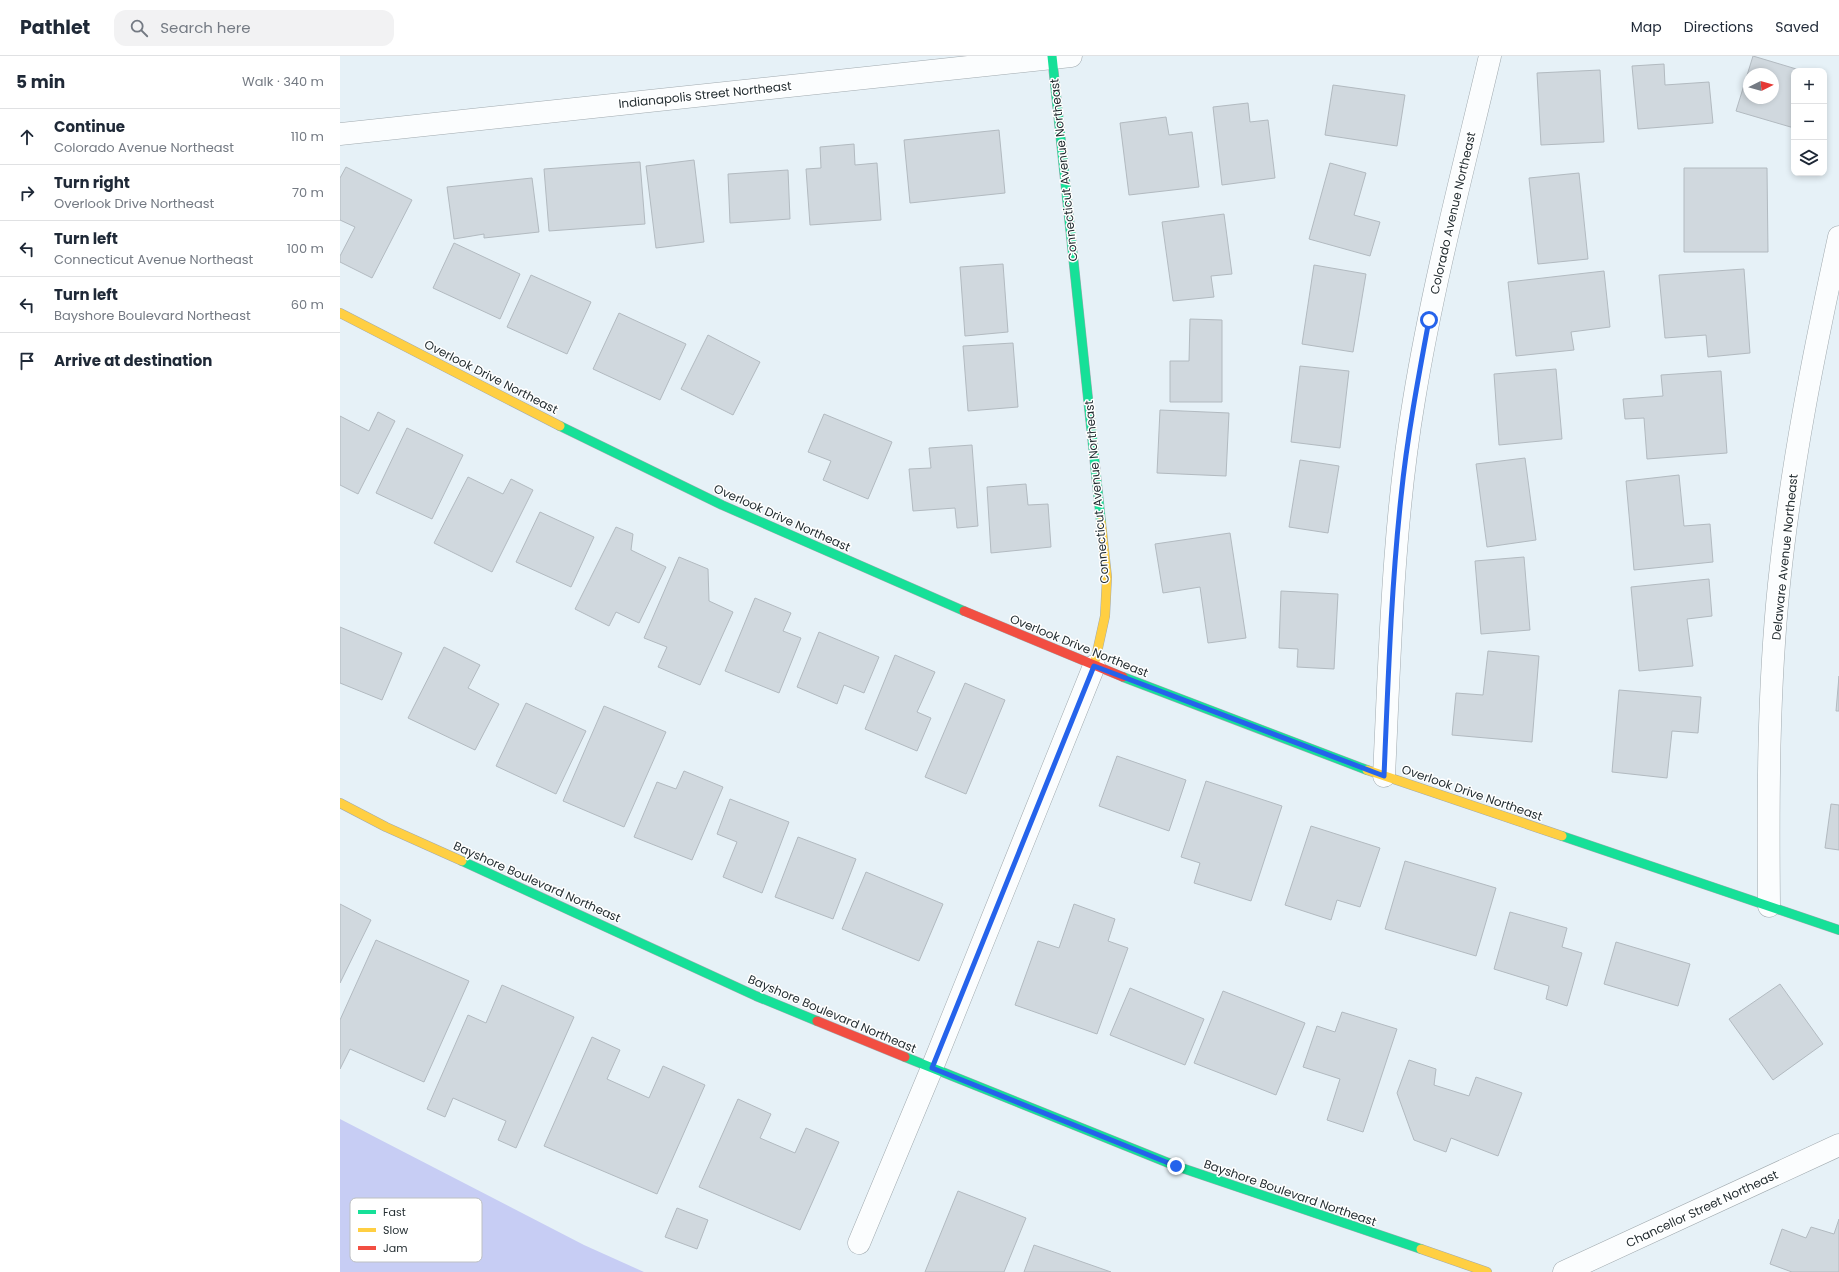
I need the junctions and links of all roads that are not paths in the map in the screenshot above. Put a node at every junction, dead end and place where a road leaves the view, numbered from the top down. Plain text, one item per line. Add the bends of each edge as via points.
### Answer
1 (1490, 56) edge
2 (1059, 57) edge
3 (340, 134) edge
4 (1839, 237) edge
5 (340, 313) edge
6 (1094, 666) junction
7 (1384, 776) junction
8 (340, 804) edge
9 (1769, 906) junction
10 (1839, 930) edge
11 (932, 1068) junction
12 (1839, 1145) edge
13 (859, 1243) dead end
14 (1486, 1272) edge
15 (1564, 1272) edge

1 - 7 street, Colorado Avenue Northeast via 1445,246 1414,400 1401,496 1393,585
2 - 3 street, Indianapolis Street Northeast
2 - 6 street, Connecticut Avenue Northeast via 1107,577 1106,616
4 - 9 street, Delaware Avenue Northeast via 1802,419 1779,584 1770,716
5 - 6 street, Overlook Drive Northeast via 506,399 722,505
6 - 7 street, Overlook Drive Northeast
6 - 11 street, Connecticut Avenue Northeast
7 - 9 street, Overlook Drive Northeast
8 - 11 street, Bayshore Boulevard Northeast via 756,996
9 - 10 street, Overlook Drive Northeast
11 - 13 street, Connecticut Avenue Northeast
11 - 14 street, Bayshore Boulevard Northeast via 1176,1166
12 - 15 street, Chancellor Street Northeast

